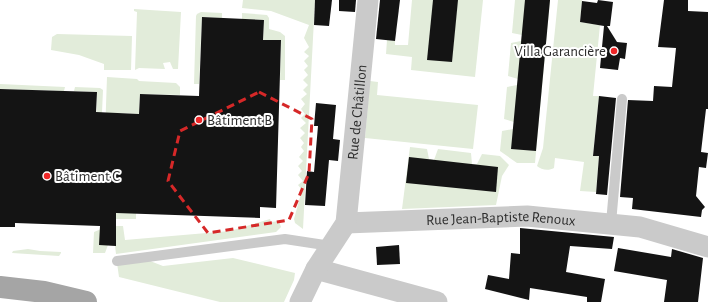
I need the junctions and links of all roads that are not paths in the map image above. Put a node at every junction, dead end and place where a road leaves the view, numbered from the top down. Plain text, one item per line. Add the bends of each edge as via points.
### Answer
1 (368, 0) edge
2 (622, 99) dead end
3 (611, 223) junction
4 (346, 224) junction
5 (330, 246) junction
6 (708, 247) edge
7 (117, 261) dead end
8 (316, 269) junction
9 (0, 287) edge
10 (86, 302) edge
11 (300, 302) edge
12 (437, 302) edge

1 - 4 street, Rue de Châtillon via 366,73
2 - 3 lane
3 - 4 street, Rue Jean-Baptiste Renoux via 527,216 379,216
3 - 6 street, Rue Jean-Baptiste Renoux via 640,227
4 - 5 street
5 - 7 lane via 285,239
5 - 8 street
8 - 11 street
8 - 12 street
9 - 10 main road via 44,292

